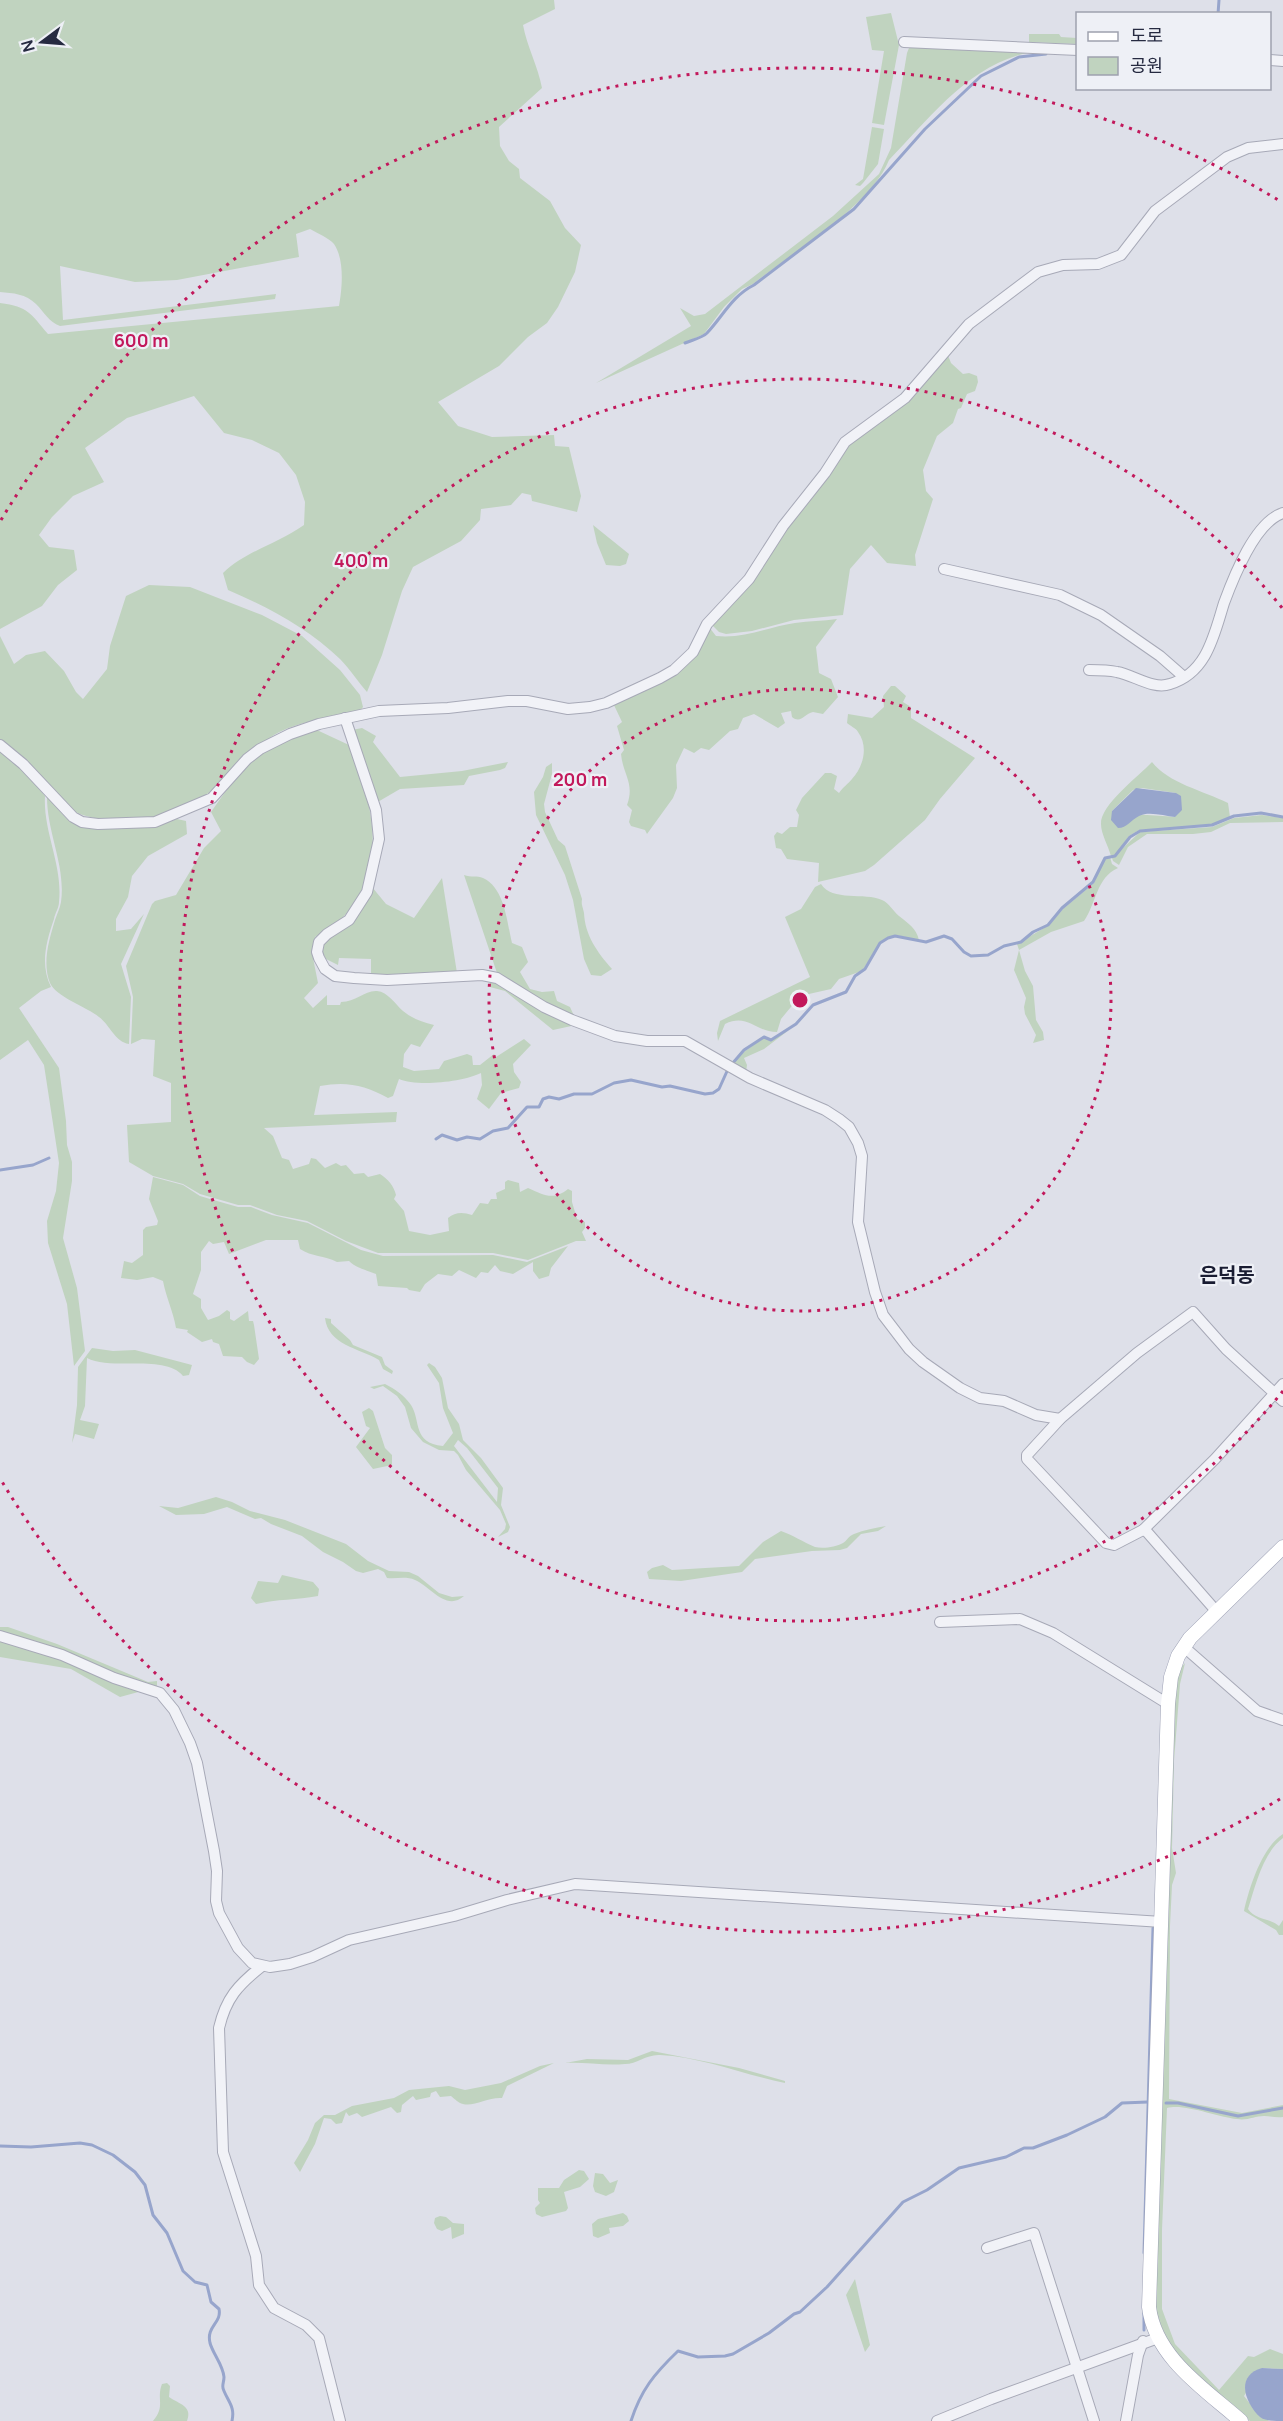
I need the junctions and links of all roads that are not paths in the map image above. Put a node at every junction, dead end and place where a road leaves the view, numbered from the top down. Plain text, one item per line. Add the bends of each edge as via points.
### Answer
1 (904, 42) dead end
2 (1076, 50) edge
3 (1283, 144) edge
4 (1283, 513) edge
5 (944, 569) dead end
6 (1089, 669) dead end
7 (1184, 677) junction
8 (345, 718) junction
9 (0, 745) edge
10 (1283, 1384) edge
11 (1274, 1393) junction
12 (1283, 1401) edge
13 (1060, 1419) junction
14 (1143, 1530) junction
15 (1283, 1546) edge
16 (1216, 1612) junction
17 (940, 1622) dead end
18 (0, 1636) edge
19 (1184, 1647) junction
20 (1168, 1704) junction
21 (1283, 1720) edge
22 (1162, 1922) junction
23 (262, 1966) junction
24 (987, 2248) dead end
25 (1158, 2337) junction
26 (1143, 2341) junction
27 (1078, 2368) junction
28 (340, 2421) edge
29 (937, 2421) edge
30 (1095, 2421) edge
31 (1126, 2421) edge
32 (1241, 2421) edge

1 - 2 street
3 - 8 street via 1248,148 1227,157 1155,211 1121,255 1098,264 1063,265 1038,272 969,324 905,398 845,442 749,579 707,624 693,652 674,670 628,694 590,707 568,709 508,701 379,711
4 - 7 street via 1266,522 1253,541 1225,602 1209,651 1196,669
5 - 7 street via 1060,595 1101,615
6 - 7 street via 1117,672 1155,684 1170,684
8 - 9 street via 275,740 247,759 212,798 155,822 82,822
8 - 13 street via 376,810 380,839 367,892 349,920 319,942 317,952 325,969 335,976 387,980 482,975 497,978 544,1007 615,1036 685,1041 750,1078 825,1110 849,1127 858,1143 863,1170 858,1202 862,1244 883,1315 896,1333 923,1362 960,1388 980,1398 1004,1401 1036,1415
10 - 11 street
11 - 12 street
11 - 13 street via 1193,1312 1137,1353
11 - 14 street
13 - 14 street via 1027,1459 1110,1546
14 - 16 street
15 - 16 main road
16 - 19 main road
17 - 20 street via 1020,1619 1053,1633
18 - 23 street via 160,1693 174,1710 197,1763 217,1871 219,1913 244,1956
19 - 20 main road via 1170,1677
19 - 21 street via 1257,1711
20 - 22 main road
22 - 23 street via 575,1884 349,1940 290,1964
22 - 25 main road via 1149,2307
23 - 28 street via 230,1997 219,2028 223,2152 256,2256 259,2285 274,2308 306,2325 319,2338
24 - 27 street via 1034,2233
25 - 26 street
25 - 32 main road via 1164,2350 1183,2370
26 - 27 street
26 - 31 street
27 - 29 street
27 - 30 street

